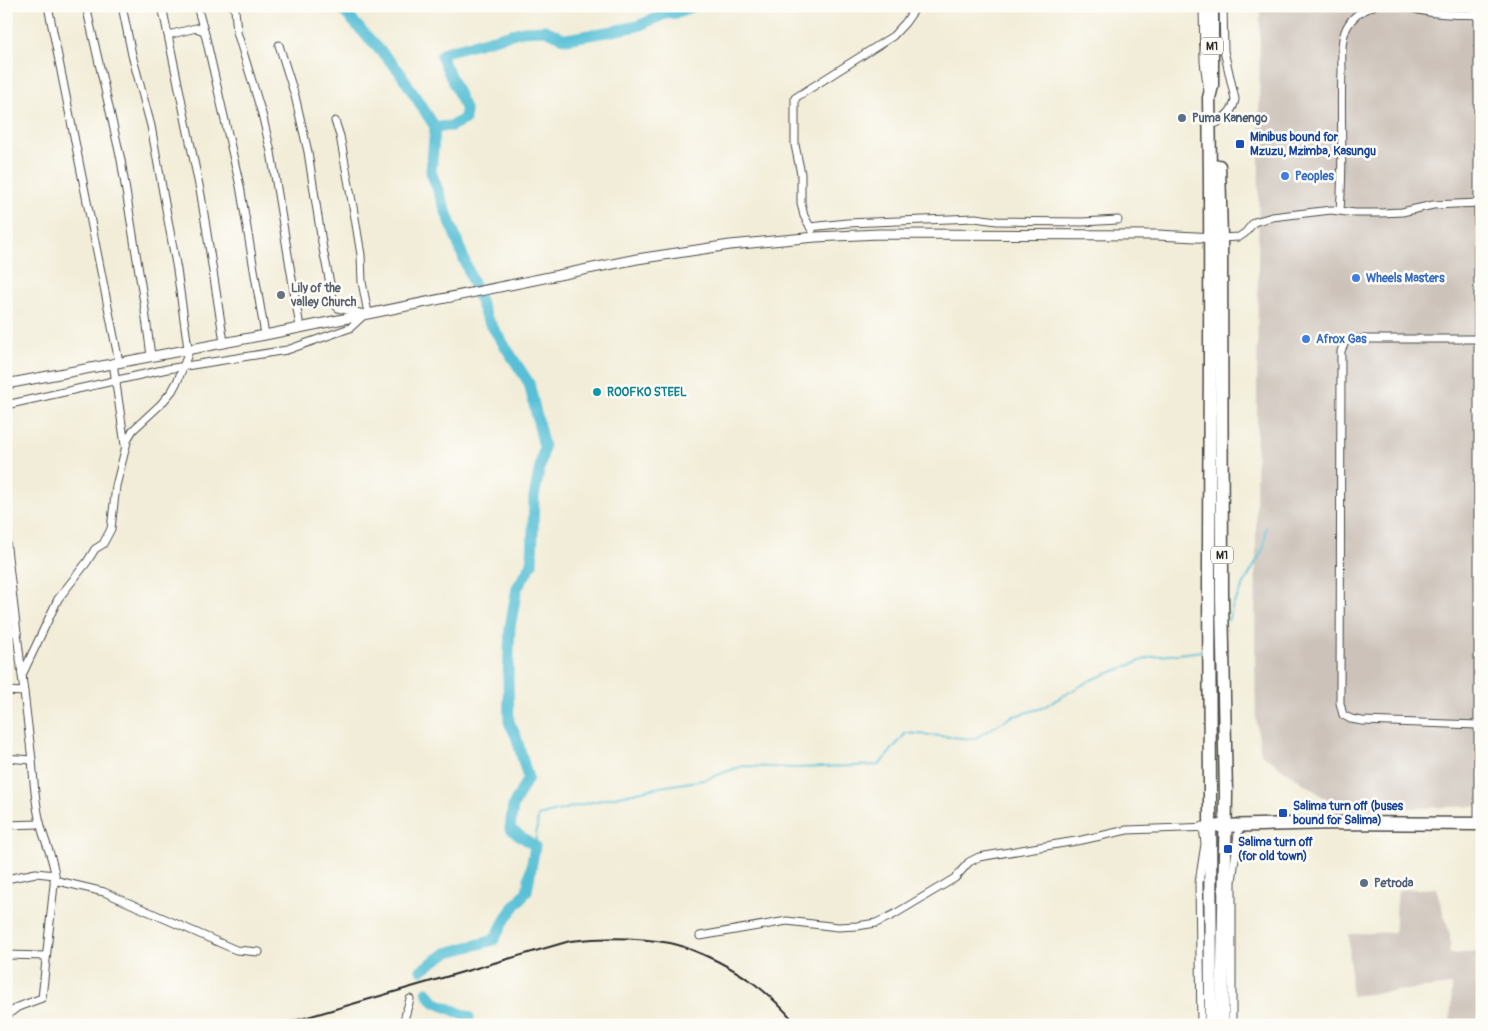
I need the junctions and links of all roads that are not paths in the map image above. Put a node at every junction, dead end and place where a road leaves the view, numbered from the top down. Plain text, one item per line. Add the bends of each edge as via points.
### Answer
1 (48, 6) edge
2 (86, 6) edge
3 (122, 6) edge
4 (162, 6) edge
5 (197, 6) edge
6 (233, 6) edge
7 (916, 6) edge
8 (1203, 6) edge
9 (1212, 6) edge
10 (1223, 6) edge
11 (1373, 6) edge
12 (1406, 6) edge
13 (1478, 6) edge
14 (1478, 15) junction
15 (1480, 28) edge
16 (204, 31) junction
17 (168, 35) junction
18 (279, 46) dead end
19 (1211, 92) junction
20 (1480, 110) edge
21 (335, 122) dead end
22 (1217, 123) junction
23 (1479, 203) junction
24 (1340, 210) junction
25 (1118, 220) dead end
26 (810, 227) junction
27 (816, 237) junction
28 (1216, 238) junction
29 (1480, 250) edge
30 (367, 314) junction
31 (300, 327) junction
32 (265, 335) junction
33 (1477, 339) junction
34 (224, 342) junction
35 (188, 348) junction
36 (151, 356) junction
37 (116, 363) junction
38 (182, 367) junction
39 (115, 381) junction
40 (6, 384) edge
41 (6, 405) edge
42 (125, 447) junction
43 (6, 540) edge
44 (8, 568) edge
45 (6, 630) edge
46 (17, 633) junction
47 (22, 674) junction
48 (6, 690) edge
49 (24, 692) junction
50 (1478, 725) junction
51 (6, 758) edge
52 (32, 760) junction
53 (6, 824) edge
54 (40, 824) junction
55 (1480, 824) edge
56 (1207, 826) junction
57 (1232, 826) junction
58 (54, 877) junction
59 (6, 880) edge
60 (700, 936) dead end
61 (259, 952) dead end
62 (6, 955) edge
63 (46, 956) junction
64 (410, 999) dead end
65 (6, 1016) edge
66 (400, 1025) edge
67 (1200, 1025) edge
68 (1211, 1025) edge
69 (1222, 1025) edge
70 (1232, 1025) edge

1 - 37 street
2 - 36 street via 121,160
3 - 35 street via 151,126
4 - 17 street
5 - 16 street
6 - 31 street via 237,32 271,152
7 - 26 street via 893,36 796,98 795,145 801,174 801,203
8 - 19 street via 1205,81
9 - 19 highway, M1
10 - 22 street via 1224,50 1235,105
11 - 24 street via 1356,14 1346,28 1343,45
12 - 14 street via 1439,14
13 - 14 street
14 - 15 street
15 - 20 street
16 - 17 street via 196,28
16 - 32 street via 240,186
17 - 34 street via 201,195
18 - 30 street via 308,149 334,303 338,308
19 - 22 highway, M1 via 1216,96
19 - 28 highway, M1
20 - 23 street
21 - 30 street via 355,218
22 - 28 highway, M1
23 - 24 street via 1433,205 1402,212 1355,213
23 - 29 street
24 - 28 street via 1261,219 1239,237
25 - 26 street via 997,221 975,218
26 - 27 street
27 - 28 main road via 942,233
27 - 30 main road via 730,245 637,259
28 - 56 highway, M1
28 - 57 highway, M1 via 1221,544
29 - 33 street
30 - 31 main road
30 - 38 street via 350,328 287,350
31 - 32 main road
32 - 34 main road
33 - 50 street
33 - 50 street via 1352,339 1344,342 1341,351 1340,703 1343,715 1357,720
34 - 35 main road
35 - 36 main road
35 - 38 street
36 - 37 main road
37 - 39 street
37 - 40 main road
38 - 39 street
38 - 42 street via 172,391 132,430
39 - 41 street
39 - 42 street
42 - 47 street via 109,536 95,549 58,599
43 - 44 street
44 - 46 street
45 - 46 street
46 - 47 street
47 - 49 street
48 - 49 street
49 - 52 street
50 - 55 street
51 - 52 street
52 - 54 street
53 - 54 street
54 - 58 street
55 - 57 highway
56 - 57 highway
56 - 60 street via 1127,830 979,857 969,862 955,878 876,923 838,927 787,921
56 - 67 street via 1199,883
56 - 68 highway, M1
57 - 69 highway, M1
57 - 70 street
58 - 59 street via 36,873
58 - 61 street via 104,892 236,950
58 - 63 street
62 - 63 street
63 - 65 street via 42,998 18,1007
64 - 66 street

